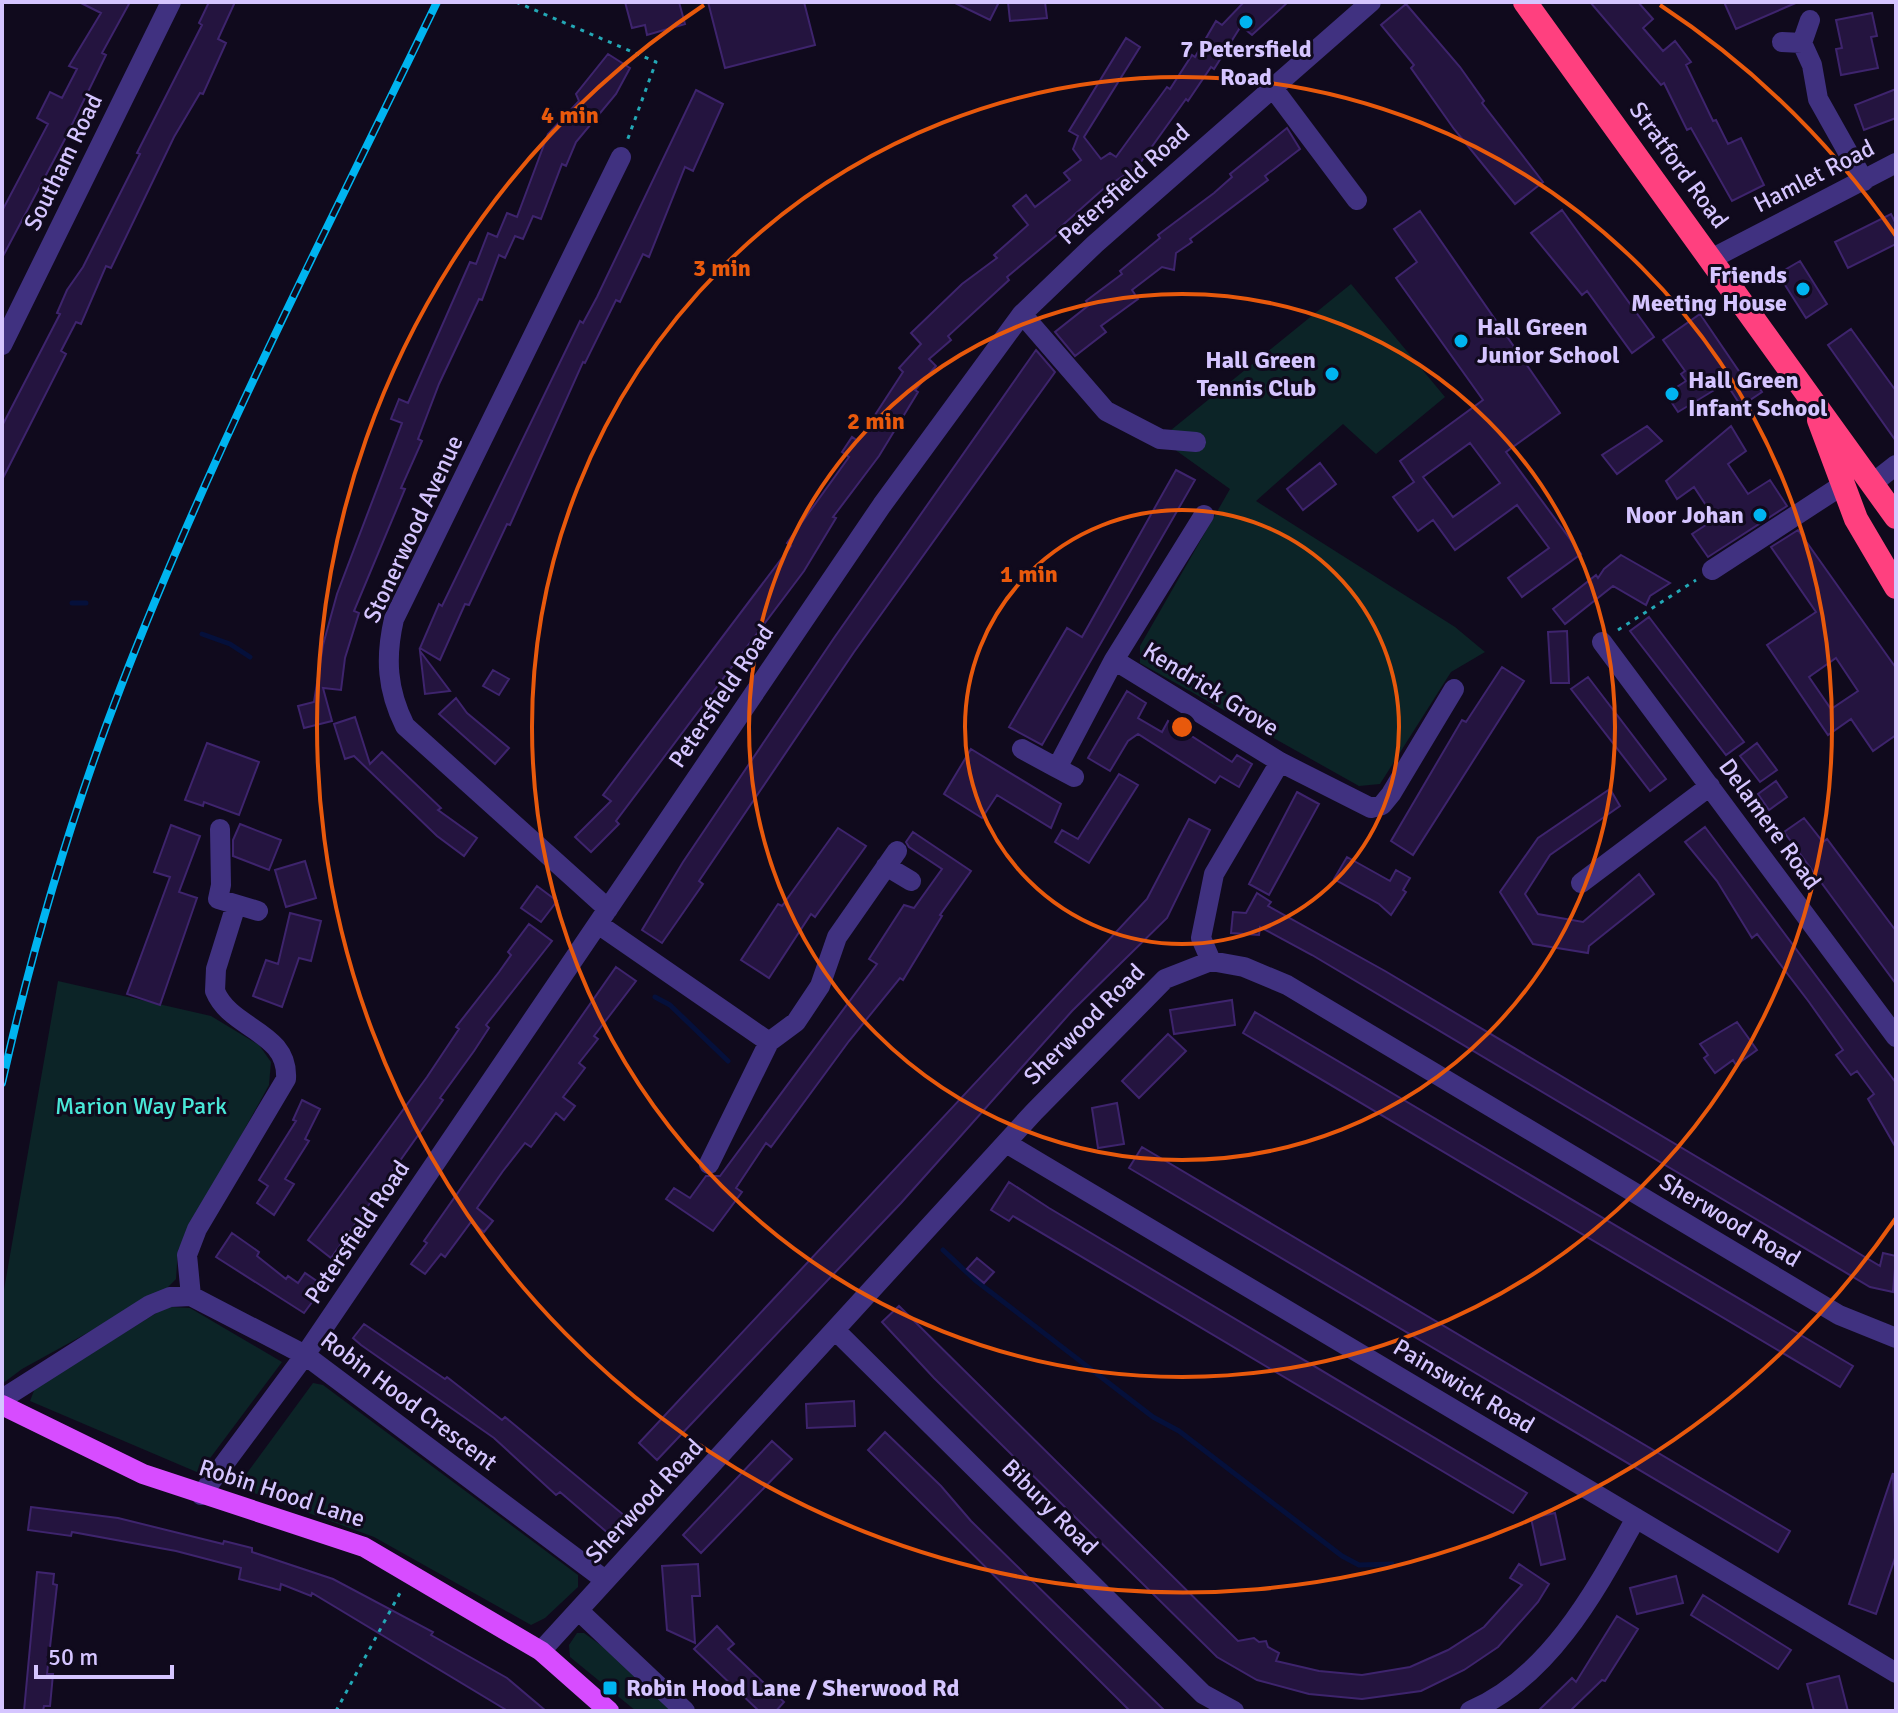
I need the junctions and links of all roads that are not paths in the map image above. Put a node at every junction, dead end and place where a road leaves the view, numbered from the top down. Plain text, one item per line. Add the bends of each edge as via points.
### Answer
1 (171, 2) edge
2 (1371, 2) edge
3 (1525, 2) edge
4 (1810, 20) dead end
5 (1273, 88) junction
6 (621, 157) road end
7 (1896, 163) edge
8 (1864, 181) junction
9 (1357, 200) dead end
10 (1713, 258) junction
11 (1022, 314) junction
12 (2, 345) edge
13 (1813, 403) junction
14 (1196, 442) dead end
15 (1896, 465) edge
16 (1873, 483) junction
17 (1844, 494) junction
18 (1204, 515) dead end
19 (1896, 517) edge
20 (1712, 570) road end
21 (1896, 587) edge
22 (1602, 642) road end
23 (1114, 660) junction
24 (1454, 689) dead end
25 (1022, 749) dead end
26 (1280, 762) junction
27 (1710, 786) junction
28 (220, 829) dead end
29 (911, 881) dead end
30 (1581, 883) dead end
31 (227, 902) junction
32 (258, 911) dead end
33 (603, 917) junction
34 (1211, 961) junction
35 (1896, 1037) edge
36 (769, 1042) junction
37 (1006, 1143) junction
38 (709, 1164) dead end
39 (191, 1296) junction
40 (836, 1331) junction
41 (1896, 1338) edge
42 (305, 1355) junction
43 (2, 1402) edge
44 (201, 1495) junction
45 (1636, 1518) junction
46 (605, 1580) junction
47 (579, 1611) junction
48 (541, 1651) junction
49 (1896, 1673) edge
50 (609, 1711) edge
51 (685, 1711) edge
52 (1234, 1711) edge
53 (1470, 1711) edge

1 - 12 street, Southam Road
2 - 5 street, Petersfield Road
3 - 10 highway, Stratford Road
4 - 8 street via 1792,43 1812,65 1818,99
5 - 9 street
5 - 11 street, Petersfield Road
6 - 33 street, Stonerwood Avenue via 394,619 387,648 390,686 405,726
7 - 8 street, Hamlet Road
8 - 10 street, Hamlet Road
10 - 13 highway, Stratford Road
11 - 14 street via 1106,411 1160,439
11 - 33 street, Petersfield Road via 882,505
13 - 16 highway, Stratford Road
13 - 17 highway, Stratford Road
15 - 16 street
16 - 17 highway
16 - 19 highway, Stratford Road
17 - 20 street
17 - 21 highway, Stratford Road
18 - 23 street, Kendrick Grove
22 - 27 street, Delamere Road
23 - 25 street, Kendrick Grove via 1065,772
23 - 26 street, Kendrick Grove
24 - 26 street, Kendrick Grove via 1391,794 1371,817
26 - 34 street, Kendrick Grove via 1214,874 1201,938
27 - 30 street
27 - 35 street, Delamere Road
28 - 31 street
29 - 36 street via 891,858 837,937 820,986 796,1022
31 - 32 street
31 - 39 street via 215,991 235,1018 279,1048 286,1079 197,1229 187,1255
33 - 36 street, Stonerwood Avenue
33 - 42 street, Petersfield Road
34 - 37 street, Sherwood Road via 1165,979
34 - 41 street, Sherwood Road via 1244,967 1287,985 1826,1307
36 - 38 street
37 - 40 street, Sherwood Road
37 - 45 street, Painswick Road
39 - 42 street, Robin Hood Crescent
39 - 43 street via 150,1305
40 - 46 street, Sherwood Road
40 - 52 street, Bibury Road via 1203,1694
42 - 44 street, Petersfield Road
42 - 46 street, Robin Hood Crescent
43 - 44 main road, Robin Hood Lane via 143,1474
44 - 48 main road, Robin Hood Lane via 364,1547
45 - 49 street, Painswick Road
45 - 53 street via 1603,1577 1543,1660
46 - 47 street, Sherwood Road
47 - 48 street, Sherwood Road
47 - 51 street
48 - 50 main road, Robin Hood Lane

